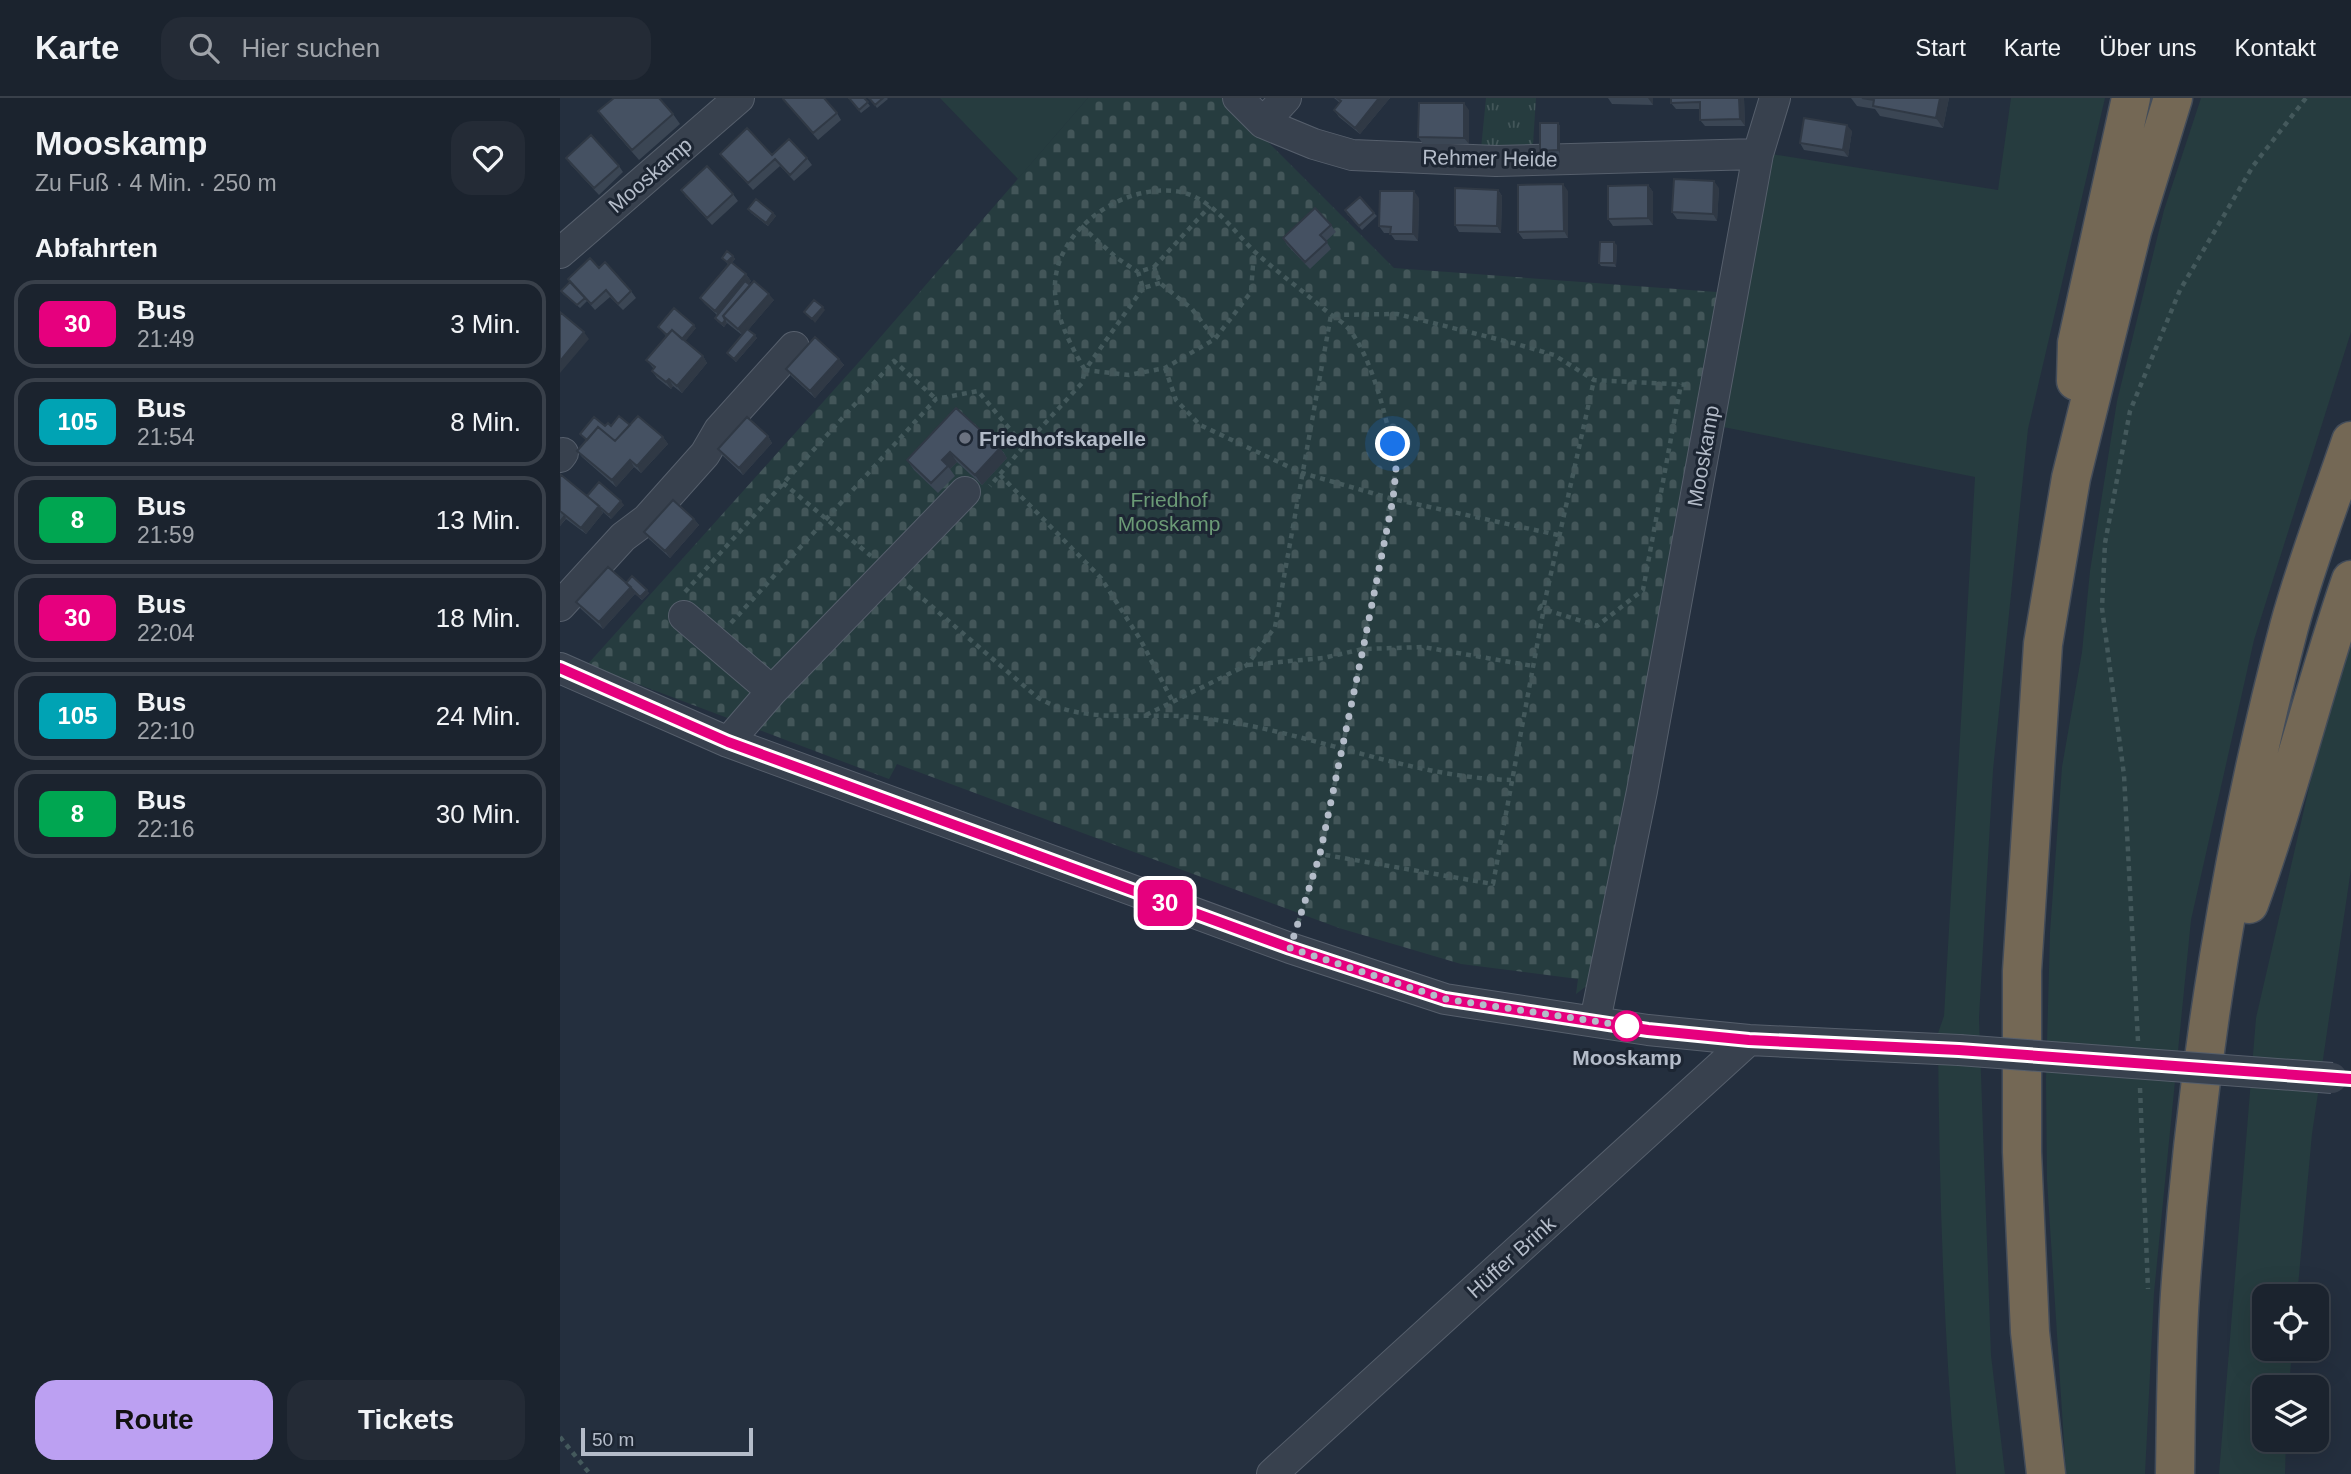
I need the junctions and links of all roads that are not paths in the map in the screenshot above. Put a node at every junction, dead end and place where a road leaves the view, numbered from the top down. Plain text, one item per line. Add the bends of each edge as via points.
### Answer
1 (739, 98) edge
2 (1238, 98) edge
3 (1286, 98) edge
4 (1775, 98) edge
5 (2131, 98) edge
6 (2172, 98) edge
7 (1263, 123) junction
8 (1758, 154) junction
9 (560, 253) edge
10 (794, 346) dead end
11 (2351, 441) edge
12 (2071, 478) junction
13 (965, 492) road end
14 (2351, 580) edge
15 (560, 606) edge
16 (684, 616) road end
17 (560, 668) edge
18 (772, 691) junction
19 (728, 742) junction
20 (2211, 1004) junction
21 (1595, 1021) junction
22 (1749, 1040) junction
23 (2342, 1078) edge
24 (1278, 1472) edge
25 (2046, 1474) edge
26 (2175, 1474) edge

1 - 9 street, Mooskamp
2 - 7 street, Rehmer Heide
3 - 7 street
4 - 8 street, Mooskamp
5 - 12 highway via 2077,343
6 - 12 highway via 2132,231
7 - 8 street, Rehmer Heide via 1352,155 1496,162
8 - 21 street, Mooskamp via 1642,791
10 - 15 street via 655,510 623,537
11 - 20 highway via 2290,624 2264,730
12 - 25 highway via 2043,644 2022,971 2022,1152 2029,1318
13 - 18 street
14 - 20 highway via 2269,849
16 - 18 street
17 - 19 street
18 - 19 street
19 - 21 street via 1290,948 1445,999
20 - 26 highway via 2180,1296
21 - 22 street
22 - 23 street, bridge
22 - 24 street, Hüffer Brink

